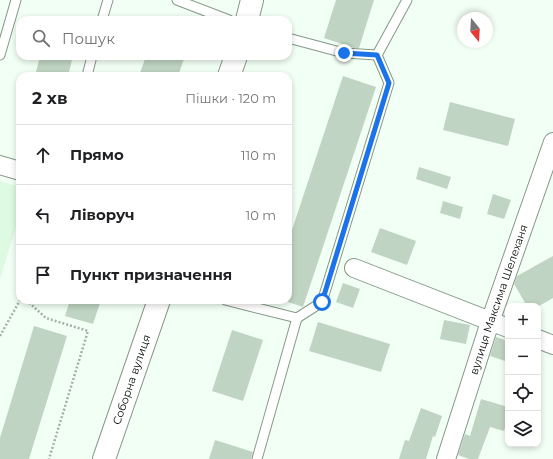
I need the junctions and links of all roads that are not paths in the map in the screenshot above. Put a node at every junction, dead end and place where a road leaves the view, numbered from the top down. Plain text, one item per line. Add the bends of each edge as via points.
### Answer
1 (16, 0) edge
2 (108, 0) edge
3 (177, 0) edge
4 (252, 0) edge
5 (407, 0) edge
6 (103, 16) edge
7 (219, 16) edge
8 (248, 16) edge
9 (292, 39) edge
10 (0, 55) edge
11 (377, 55) junction
12 (91, 60) edge
13 (235, 60) edge
14 (88, 72) edge
15 (230, 72) edge
16 (553, 142) edge
17 (0, 165) edge
18 (16, 170) edge
19 (354, 268) dead end
20 (158, 304) edge
21 (241, 304) edge
22 (297, 318) junction
23 (490, 322) junction
24 (505, 327) edge
25 (541, 340) edge
26 (553, 345) edge
27 (104, 459) edge
28 (256, 459) edge
29 (446, 459) edge

1 - 10 lane
2 - 6 lane
3 - 7 lane
4 - 8 street
5 - 11 lane
9 - 11 lane via 344,53
11 - 22 lane via 389,83 322,302
12 - 14 lane
13 - 15 street
16 - 23 street, вулиця Максима Шелеханя
17 - 18 street
19 - 23 street
20 - 27 street, Соборна вулиця
21 - 22 lane
22 - 28 lane
23 - 24 street
23 - 29 street, вулиця Максима Шелеханя
25 - 26 street

